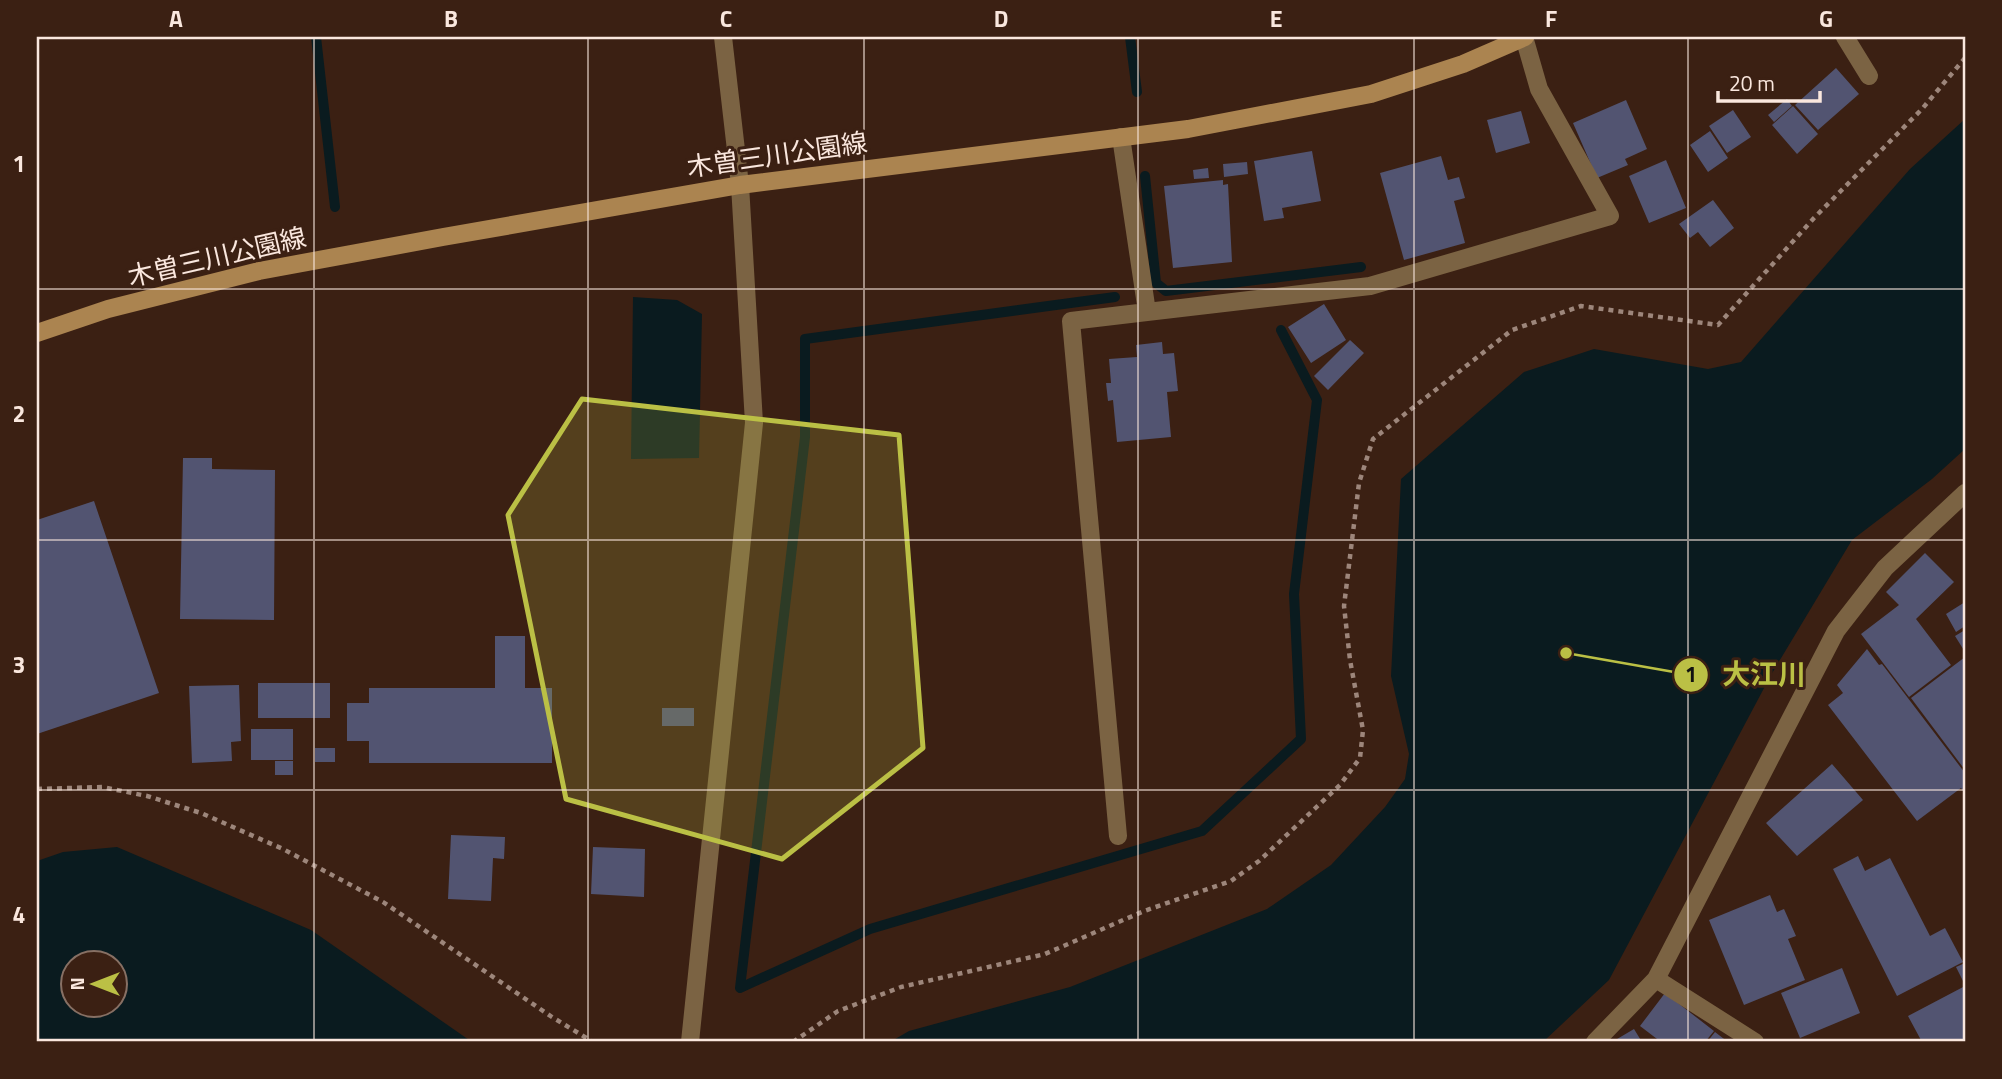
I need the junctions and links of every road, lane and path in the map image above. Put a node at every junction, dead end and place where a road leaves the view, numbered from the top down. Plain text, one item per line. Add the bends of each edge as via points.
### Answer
1 (723, 37) edge
2 (1524, 37) edge
3 (1845, 37) edge
4 (1965, 58) edge
5 (1869, 76) dead end
6 (1121, 137) junction
7 (740, 185) junction
8 (1147, 312) junction
9 (37, 333) edge
10 (1965, 493) edge
11 (37, 789) edge
12 (1118, 836) dead end
13 (1656, 979) junction
14 (593, 1042) edge
15 (690, 1042) edge
16 (793, 1042) edge
17 (1595, 1042) edge
18 (1755, 1042) edge

1 - 7 street
2 - 6 main road, 木曽三川公園線 via 1463,64 1371,94
2 - 8 street via 1539,89 1610,216 1370,286
3 - 5 street
4 - 16 path via 1717,325 1581,306 1512,330 1373,439 1359,483 1344,606 1363,730 1360,758 1340,785 1259,862 1231,881 1143,911 1045,954 901,987 838,1011
6 - 7 main road, 木曽三川公園線
6 - 8 street
7 - 9 main road, 木曽三川公園線 via 259,271 108,309
7 - 15 street via 754,423
8 - 12 street via 1071,321
10 - 13 street via 1885,568 1836,631
11 - 14 path via 102,787 147,796 283,849 383,902
13 - 17 street
13 - 18 street

